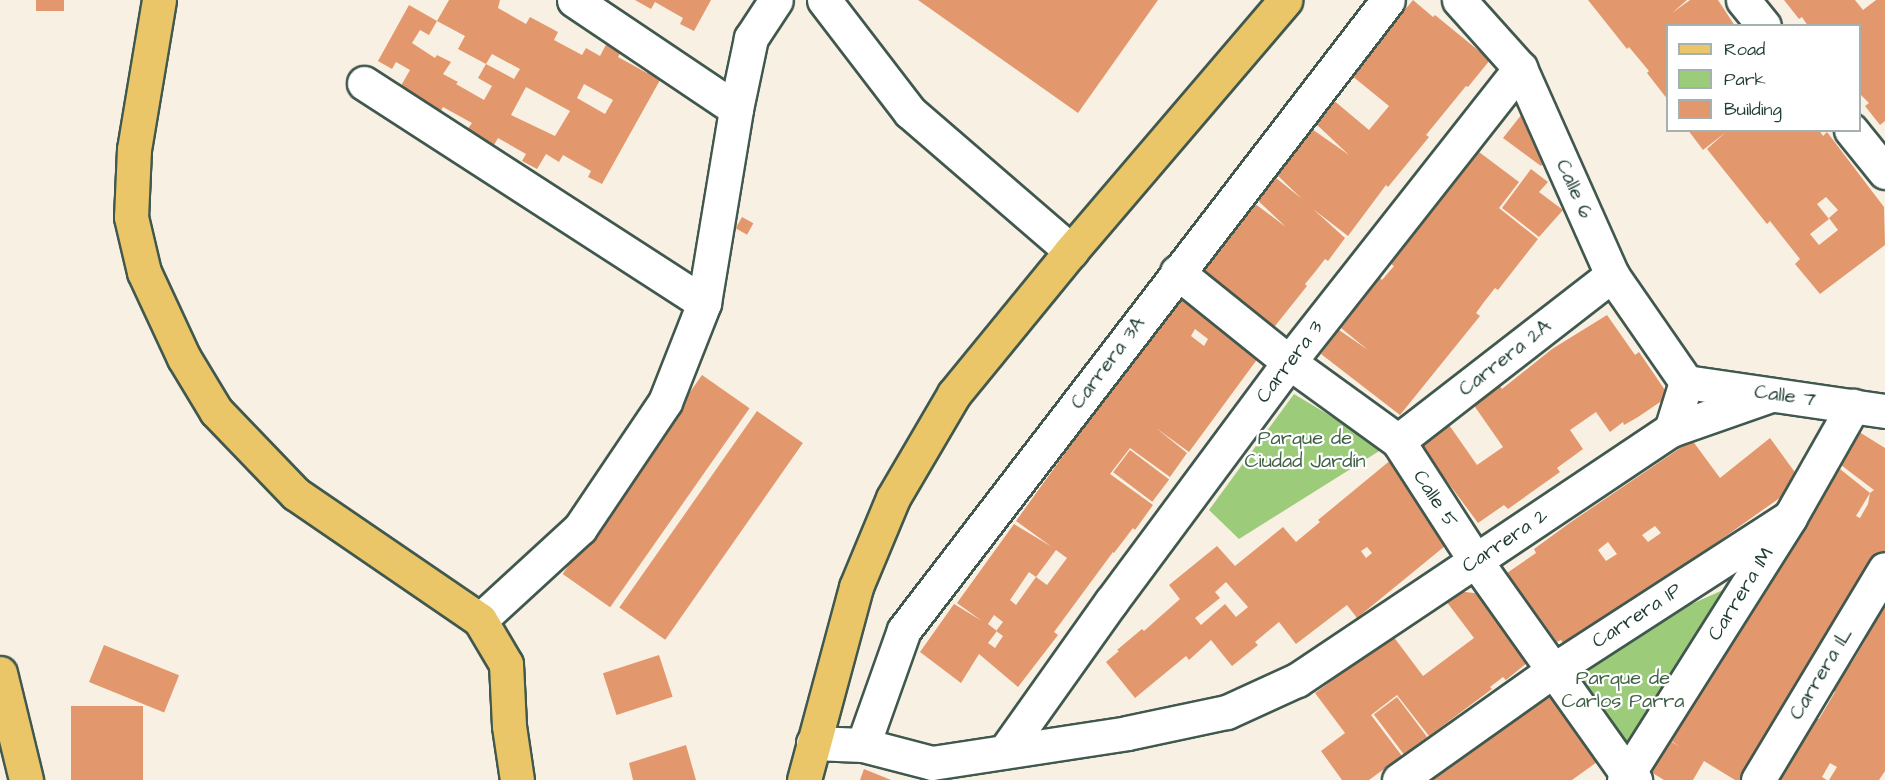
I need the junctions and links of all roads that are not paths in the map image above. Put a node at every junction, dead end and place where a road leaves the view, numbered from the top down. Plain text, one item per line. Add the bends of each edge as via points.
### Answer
1 (159, 0) edge
2 (574, 0) edge
3 (776, 0) edge
4 (824, 0) edge
5 (1285, 0) edge
6 (1388, 0) edge
7 (1459, 0) edge
8 (1743, 0) edge
9 (1762, 24) edge
10 (1520, 68) junction
11 (364, 83) dead end
12 (736, 109) junction
13 (1853, 132) edge
14 (1885, 172) edge
15 (1071, 251) junction
16 (1177, 272) junction
17 (1612, 275) junction
18 (704, 303) junction
19 (1289, 362) junction
20 (1686, 382) junction
21 (1774, 394) junction
22 (1853, 406) junction
23 (1885, 411) edge
24 (1671, 430) junction
25 (1398, 441) junction
26 (1790, 518) junction
27 (1475, 560) junction
28 (1885, 569) edge
29 (480, 620) junction
30 (1555, 669) junction
31 (0, 673) edge
32 (813, 743) junction
33 (863, 745) junction
34 (1005, 751) junction
35 (1626, 779) edge
36 (26, 780) edge
37 (517, 780) edge
38 (804, 780) edge
39 (1399, 780) edge
40 (1758, 780) edge

1 - 29 main road via 134,149 131,217 144,272 184,358 216,411 296,494
2 - 12 street
3 - 12 street via 751,38
4 - 15 street via 910,112
5 - 15 main road
6 - 16 street, Carrera 3A
7 - 10 street, Calle 6
8 - 9 street
10 - 17 street, Calle 6
10 - 19 street, Carrera 3
11 - 18 street
12 - 18 street
13 - 14 street
15 - 32 main road via 954,394 893,498 856,587
16 - 19 street, Calle 5
16 - 33 street, Carrera 3A via 904,630
17 - 20 street, Calle 6
17 - 25 street, Carrera 2A
18 - 29 street via 665,402 580,528
19 - 25 street, Calle 5
19 - 34 street, Carrera 3
20 - 21 street, Calle 7
20 - 24 street
21 - 22 street, Calle 7
21 - 24 street, Carrera 2
22 - 23 street, Calle 7
22 - 26 street, Carrera 1M
24 - 27 street, Carrera 2
25 - 27 street, Calle 5
26 - 30 street, Carrera 1P
26 - 35 street, Carrera 1M
27 - 30 street, Calle 5
27 - 34 street, Carrera 2 via 1298,680 1227,712 1127,734
28 - 40 street, Carrera 1L
29 - 37 main road via 506,664
30 - 35 street, Calle 5
30 - 39 street, Carrera 1P
31 - 36 main road
32 - 33 street, Carrera 2
32 - 38 main road
33 - 34 street, Carrera 2 via 932,762

